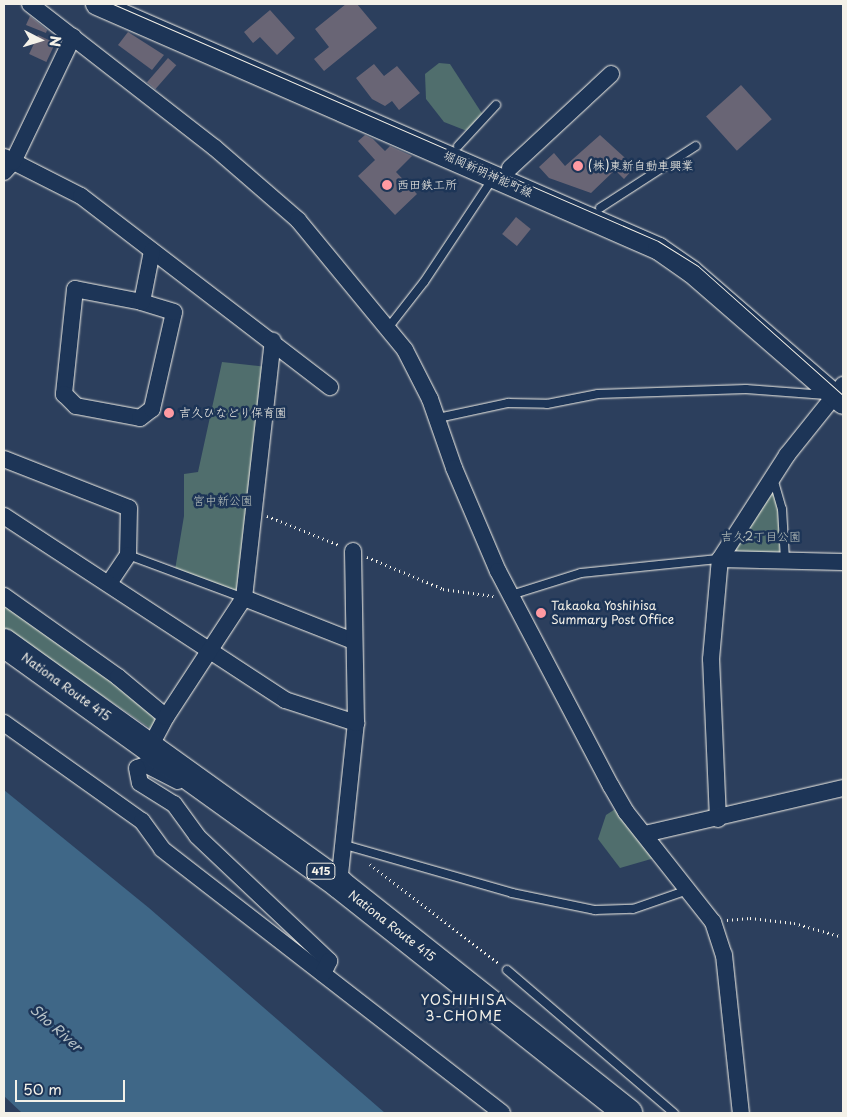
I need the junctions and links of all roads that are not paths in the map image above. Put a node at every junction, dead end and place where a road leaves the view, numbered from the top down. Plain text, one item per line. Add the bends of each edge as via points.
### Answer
1 (30, 4) edge
2 (97, 4) edge
3 (130, 4) edge
4 (73, 37) junction
5 (611, 74) dead end
6 (496, 105) dead end
7 (458, 146) junction
8 (696, 146) dead end
9 (7, 164) edge
10 (502, 172) junction
11 (600, 208) junction
12 (152, 251) junction
13 (142, 302) junction
14 (388, 328) junction
15 (273, 341) junction
16 (330, 387) dead end
17 (842, 391) edge
18 (438, 418) junction
19 (5, 462) edge
20 (773, 477) junction
21 (4, 516) edge
22 (353, 551) road end
23 (128, 555) junction
24 (720, 559) junction
25 (785, 560) junction
26 (843, 562) edge
27 (109, 583) junction
28 (511, 595) junction
29 (4, 596) edge
30 (244, 598) junction
31 (353, 641) junction
32 (4, 643) edge
33 (211, 650) junction
34 (166, 716) junction
35 (4, 723) edge
36 (356, 724) junction
37 (150, 747) junction
38 (199, 782) junction
39 (843, 788) edge
40 (718, 819) junction
41 (645, 834) junction
42 (345, 845) junction
43 (339, 884) junction
44 (688, 890) junction
45 (507, 970) road end
46 (323, 974) junction
47 (502, 1113) edge
48 (628, 1113) edge
49 (674, 1113) edge
50 (741, 1113) edge

1 - 4 street
2 - 10 main road, 堀岡新明神能町線
3 - 7 main road, 堀岡新明神能町線
4 - 9 street
4 - 14 street via 215,148 298,220
5 - 10 street
6 - 7 lane
7 - 10 main road, 堀岡新明神能町線
8 - 11 lane
9 - 12 street via 81,196
10 - 11 main road, 堀岡新明神能町線
10 - 14 lane
10 - 17 main road, 堀岡新明神能町線 via 676,259
11 - 17 main road, 堀岡新明神能町線 via 686,249
12 - 13 street
12 - 15 street
13 - 13 street via 174,312 152,409 140,418 76,406 64,394 75,289
14 - 18 street via 419,374
15 - 16 street
15 - 30 street
17 - 18 lane via 746,389 598,394 547,404 508,403
17 - 20 street via 787,455
18 - 28 street via 454,468
19 - 23 street via 129,508
20 - 24 street
20 - 25 lane via 782,509
21 - 27 street
22 - 31 street
23 - 27 street
23 - 30 lane
24 - 25 street
24 - 28 lane via 581,573
24 - 40 street via 711,659
25 - 26 street
27 - 33 street
28 - 41 street via 611,786 626,812
29 - 34 street via 118,677
30 - 31 street
30 - 33 street
31 - 36 street
32 - 37 highway, Nationa Route 415 / 415
33 - 34 street
33 - 36 street via 285,700
34 - 37 street
35 - 46 street via 142,821 162,849
36 - 42 street
37 - 38 highway, Nationa Route 415 / 415
38 - 43 highway, Nationa Route 415 / 415
38 - 46 street via 181,783 146,765 137,768 140,783 174,804 197,836 329,962
39 - 40 street
40 - 41 street
41 - 44 street
42 - 43 street
42 - 44 lane via 512,893 595,910 633,908
43 - 48 highway, Nationa Route 415 / 415
44 - 50 street via 714,922 724,955
45 - 49 lane
46 - 47 street

